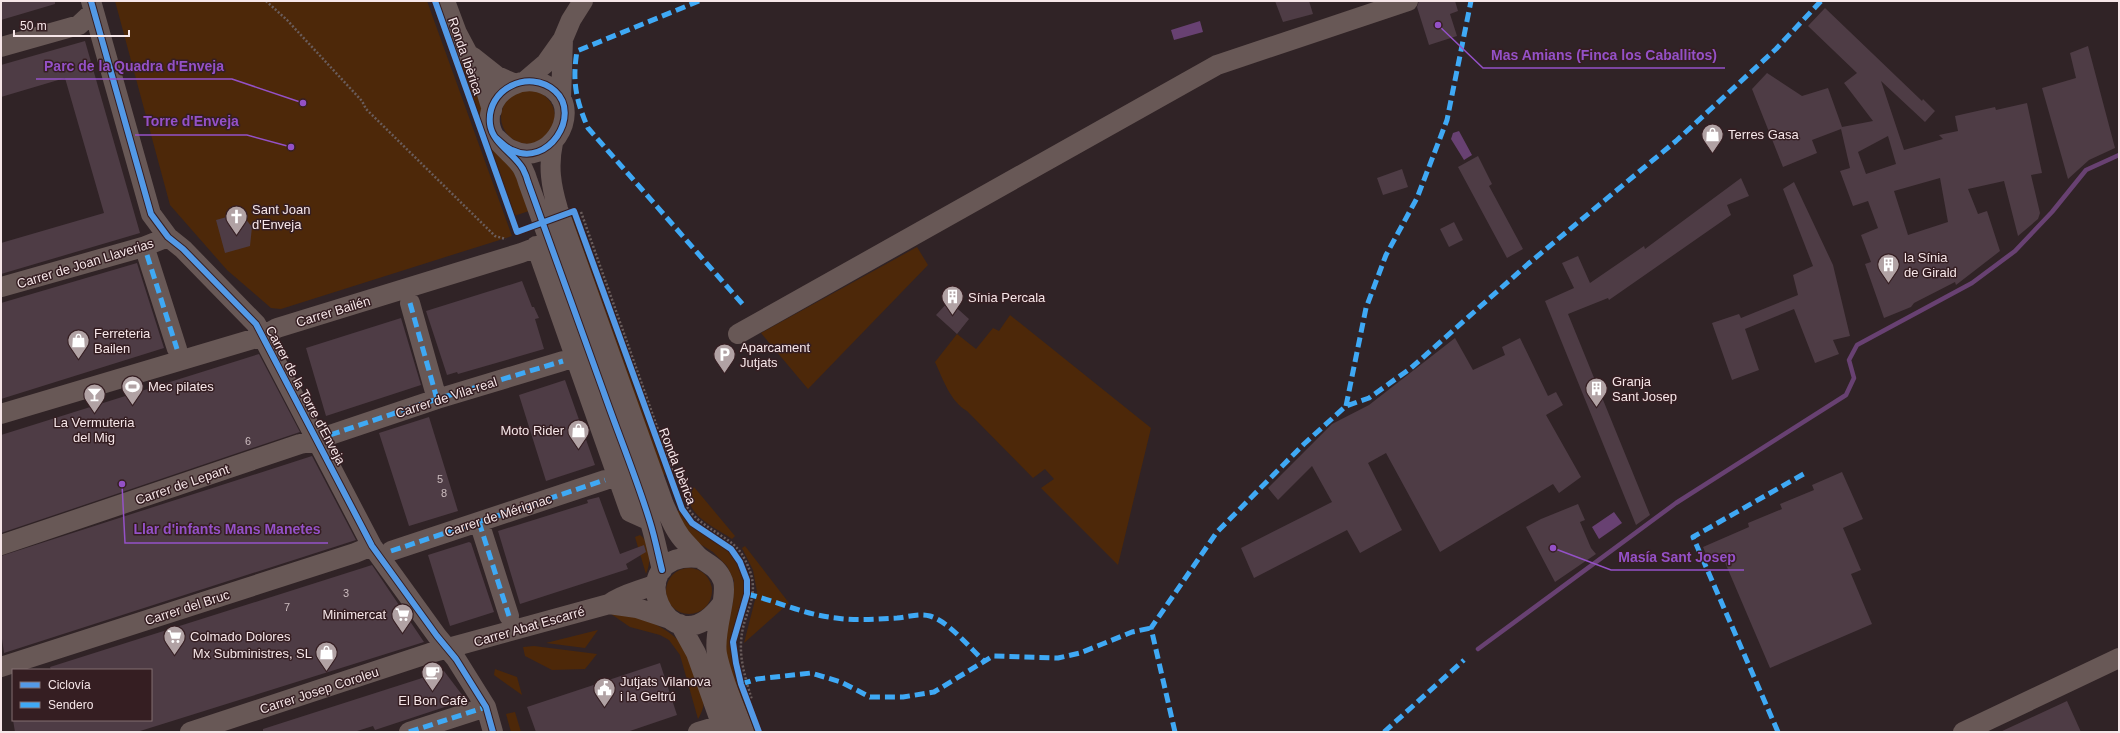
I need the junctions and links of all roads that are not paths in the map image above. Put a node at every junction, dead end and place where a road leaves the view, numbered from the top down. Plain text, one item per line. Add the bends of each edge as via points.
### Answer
1 (445, 1) edge
2 (583, 1) edge
3 (1408, 1) edge
4 (92, 6) edge
5 (563, 39) junction
6 (1, 47) edge
7 (467, 52) junction
8 (519, 82) junction
9 (561, 100) junction
10 (492, 110) junction
11 (496, 137) junction
12 (553, 143) junction
13 (168, 237) junction
14 (543, 244) junction
15 (147, 255) dead end
16 (1, 287) edge
17 (410, 303) dead end
18 (738, 334) dead end
19 (263, 336) junction
20 (177, 349) dead end
21 (563, 361) dead end
22 (437, 399) junction
23 (1, 414) edge
24 (324, 438) junction
25 (605, 480) dead end
26 (479, 522) junction
27 (1, 545) edge
28 (372, 546) junction
29 (391, 551) dead end
30 (700, 558) junction
31 (659, 577) junction
32 (609, 604) junction
33 (721, 605) junction
34 (509, 616) dead end
35 (674, 621) junction
36 (449, 649) junction
37 (2119, 658) edge
38 (1, 667) edge
39 (486, 707) junction
40 (722, 728) edge
41 (190, 732) edge
42 (409, 732) edge
43 (493, 732) edge
44 (698, 732) edge
45 (744, 732) edge
46 (1963, 732) edge

1 - 7 street, Ronda Ibèrica
2 - 5 street
3 - 18 street via 1216,66
4 - 6 street via 79,25
4 - 13 street, Carrer de la Torre d'Enveja via 151,214
5 - 8 street via 546,63
5 - 9 street
7 - 8 street, Ronda Ibèrica via 497,76
7 - 10 street, Ronda Ibèrica via 484,84
8 - 9 street, Ronda Ibèrica via 541,82 555,91
8 - 10 street, Ronda Ibèrica via 498,98
9 - 12 street, Ronda Ibèrica via 563,126
10 - 11 street, Ronda Ibèrica via 490,125
11 - 12 street via 512,150 526,154 541,151
11 - 14 street, Ronda Ibèrica via 523,168
12 - 30 street, Ronda Ibèrica via 549,163 553,192 567,214 664,505 672,524
13 - 16 street, Carrer de Joan Llaverias via 143,247
13 - 19 street, Carrer de la Torre d'Enveja via 183,249 256,324
14 - 19 street, Carrer Bailén via 277,328
14 - 31 street, Ronda Ibèrica via 650,521
15 - 20 street
17 - 22 street
19 - 23 street, Carrer Bailén
19 - 24 street, Carrer de la Torre d'Enveja
21 - 22 street, Carrer de Vila-real
22 - 24 street, Carrer de Vila-real
24 - 27 street, Carrer de Lepant
24 - 28 street, Carrer de la Torre d'Enveja
25 - 26 street, Carrer de Mérignac
26 - 29 street, Carrer de Mérignac
26 - 34 street
28 - 36 street, Carrer de la Torre d'Enveja
28 - 38 street, Carrer del Bruc
30 - 31 street via 679,558
30 - 33 street, Ronda Ibèrica via 710,563 723,582 724,594
31 - 32 street via 635,593 619,596
31 - 35 street, Ronda Ibèrica via 655,596 659,608
32 - 35 street via 637,608
32 - 36 street, Carrer Abat Escarré
33 - 35 street via 711,618 696,625
33 - 45 street, Ronda Ibèrica via 717,653
35 - 40 street, Ronda Ibèrica via 696,653
36 - 39 street, Carrer de la Torre d'Enveja
36 - 41 street, Carrer Josep Coroleu
37 - 46 street
39 - 42 street
39 - 43 street, Carrer de la Torre d'Enveja
40 - 44 street

